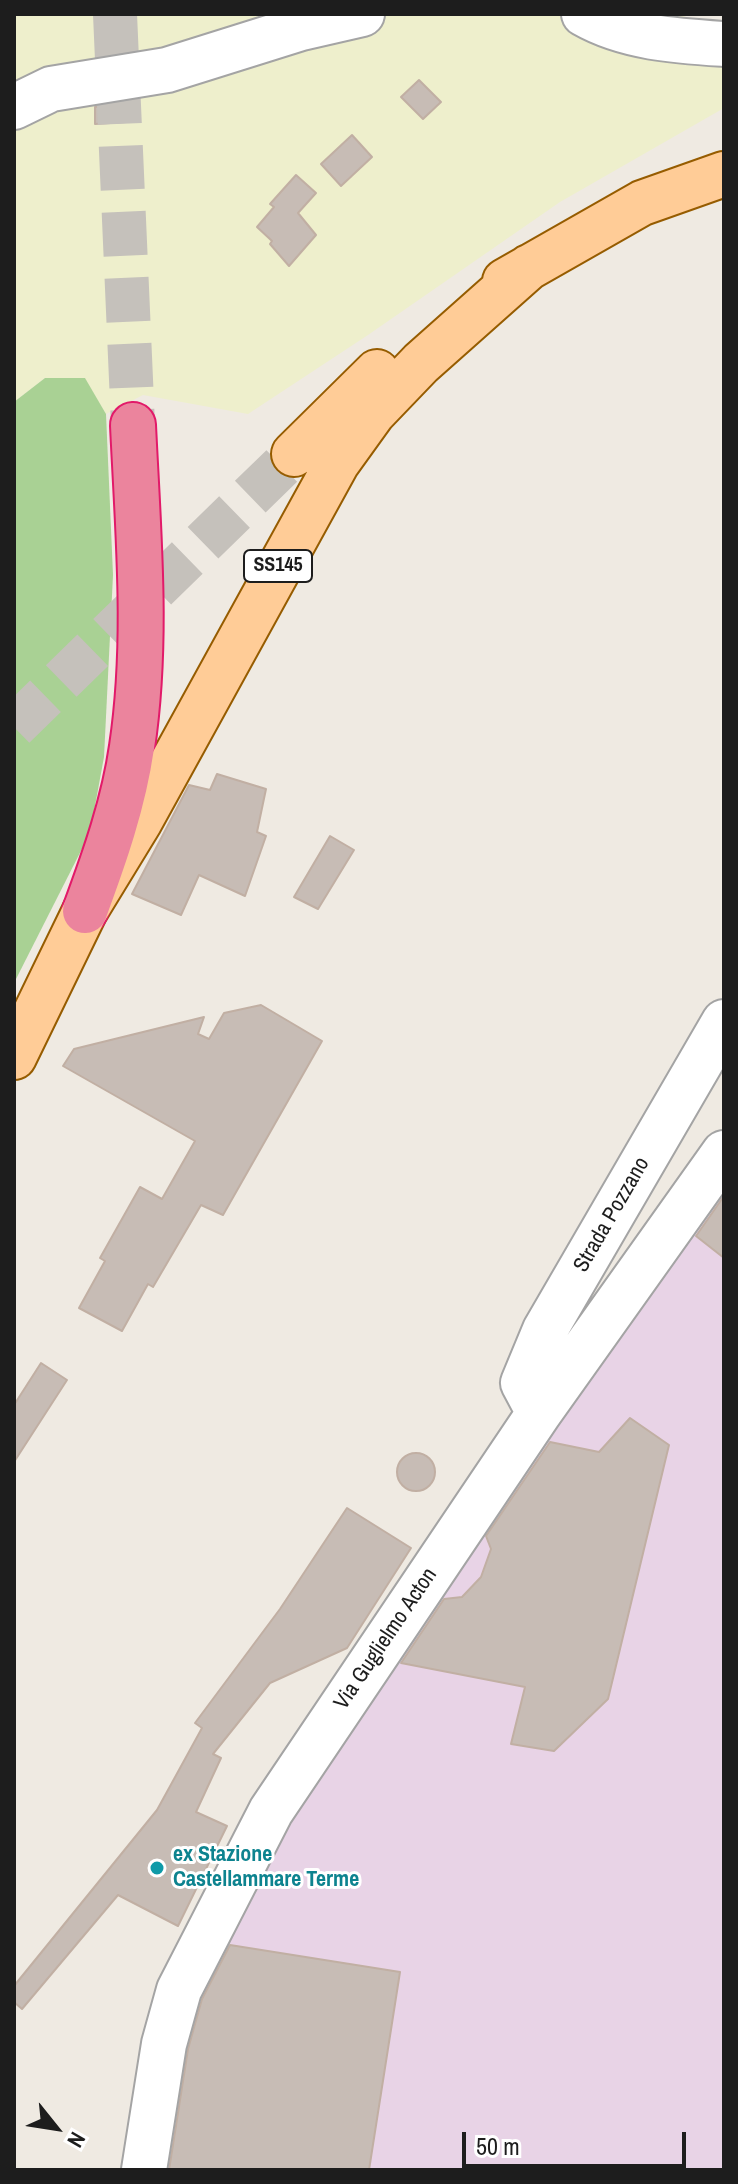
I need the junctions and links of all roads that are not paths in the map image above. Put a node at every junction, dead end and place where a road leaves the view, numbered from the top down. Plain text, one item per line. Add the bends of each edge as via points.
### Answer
1 (362, 14) edge
2 (584, 14) edge
3 (724, 44) edge
4 (14, 107) edge
5 (724, 174) edge
6 (529, 267) junction
7 (133, 425) tunnel mouth
8 (294, 454) tunnel mouth
9 (85, 911) junction
10 (724, 1022) edge
11 (14, 1057) edge
12 (724, 1153) edge
13 (539, 1413) junction
14 (144, 2170) edge

1 - 4 street via 167,70 51,89
2 - 3 street via 625,31
5 - 6 main road, SS145 via 642,203
6 - 8 main road, SS145 via 431,327
6 - 9 main road, SS145 via 421,363 373,413 337,463
7 - 9 highway via 139,695 122,798
9 - 11 main road, SS145
10 - 13 street, Strada Pozzano via 545,1330 523,1383
12 - 13 street, Via Guglielmo Acton
13 - 14 street, Via Guglielmo Acton via 271,1811 179,1990 164,2044

